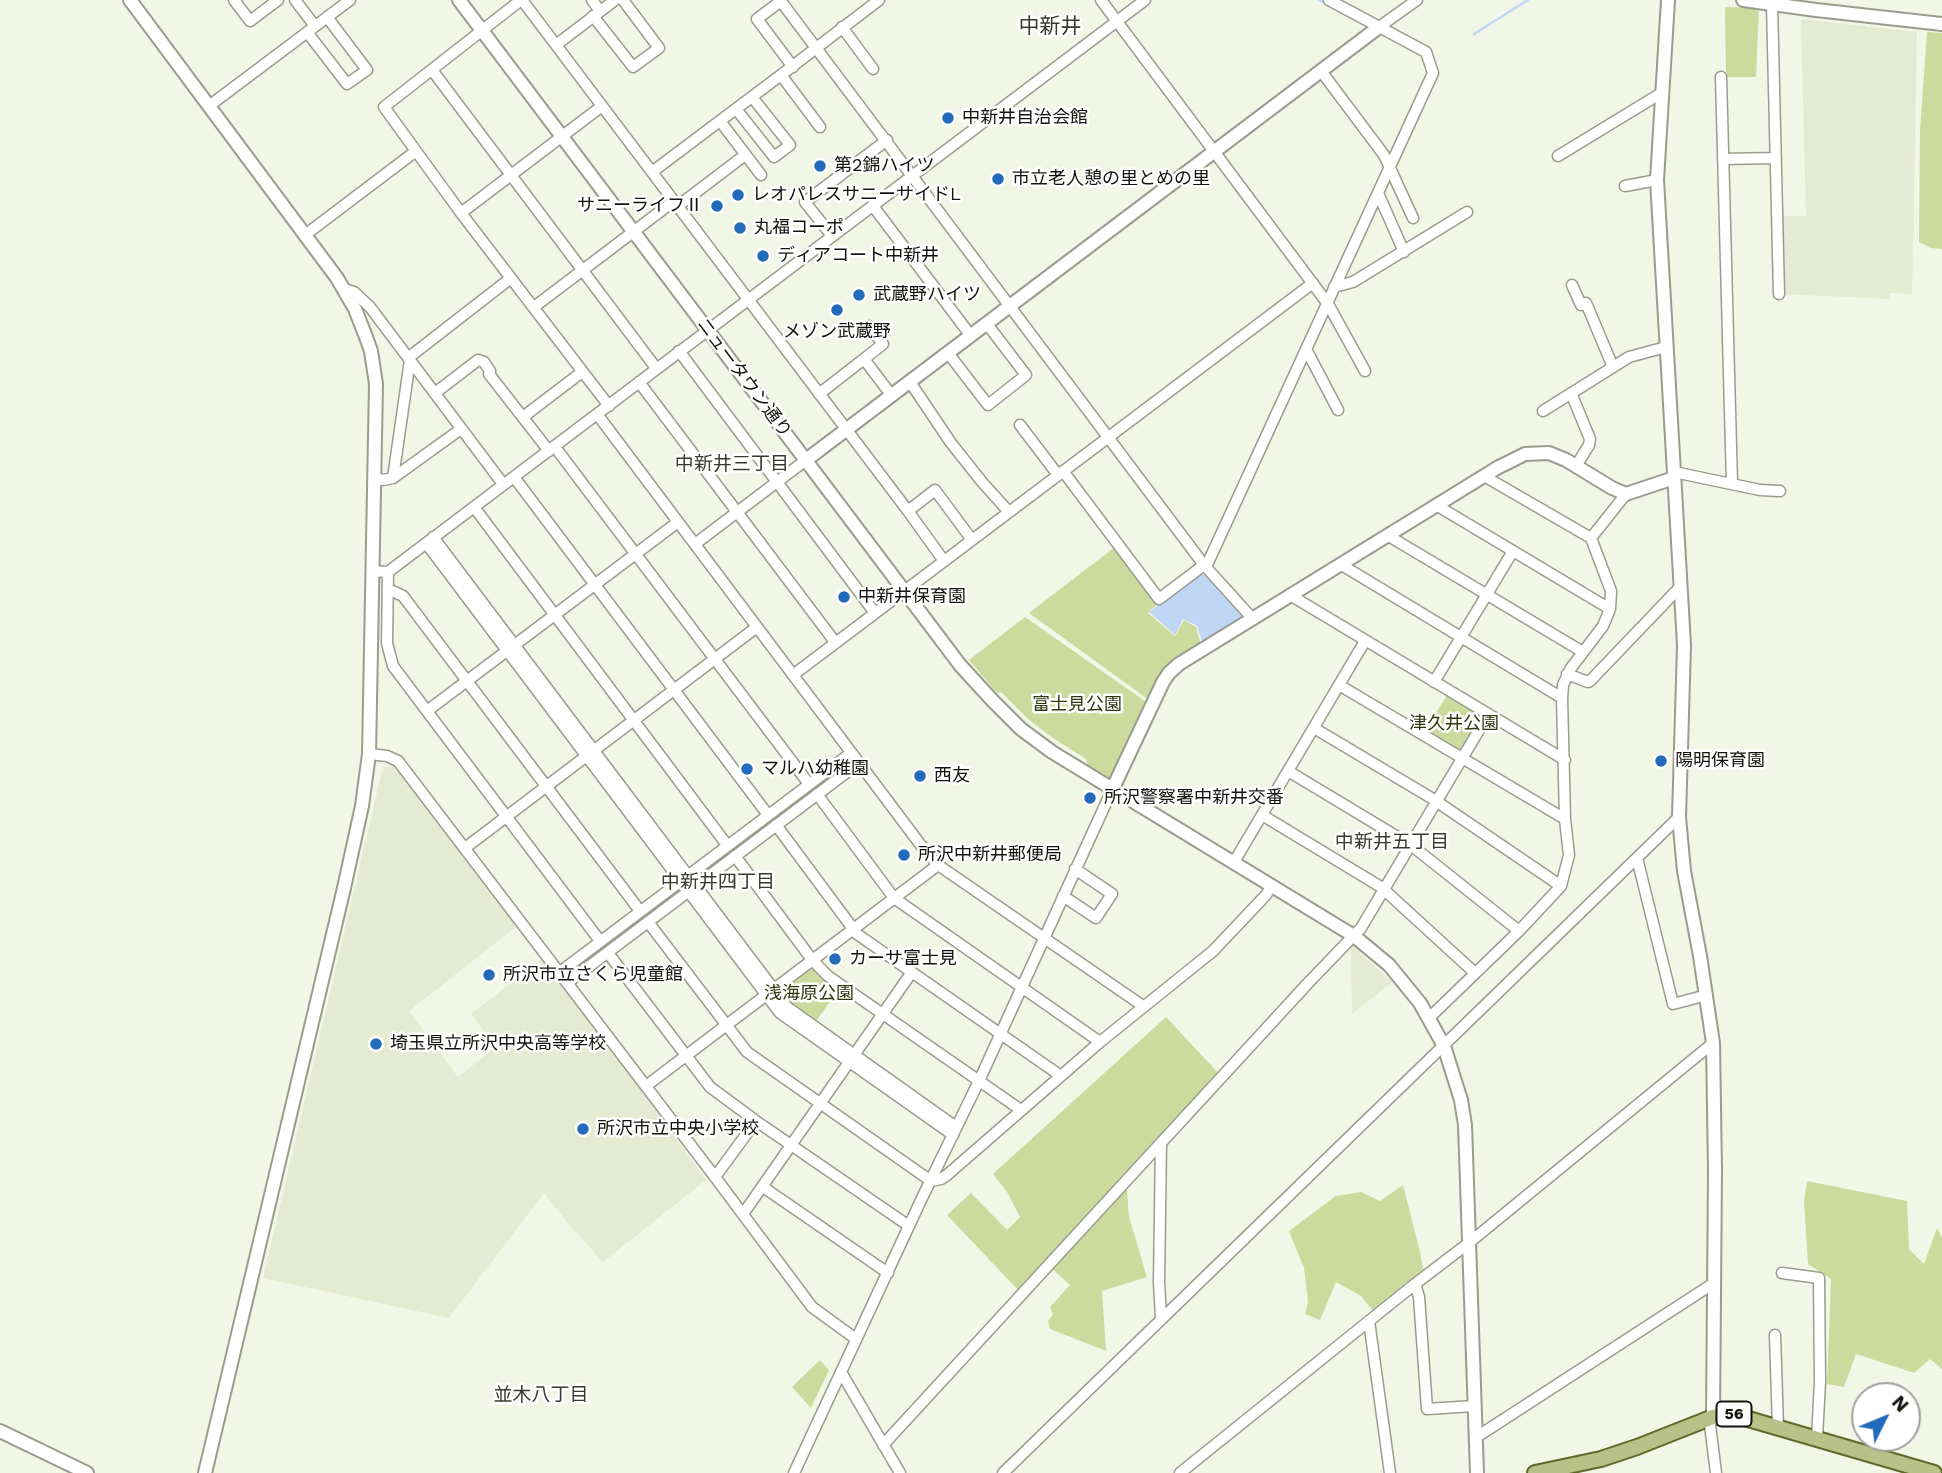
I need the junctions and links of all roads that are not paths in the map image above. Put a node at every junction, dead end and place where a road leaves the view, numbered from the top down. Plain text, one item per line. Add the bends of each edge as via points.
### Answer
1 (130, 0) edge
2 (234, 0) edge
3 (278, 0) edge
4 (295, 0) edge
5 (350, 0) edge
6 (459, 0) edge
7 (522, 0) edge
8 (592, 0) edge
9 (615, 0) edge
10 (623, 0) edge
11 (780, 0) edge
12 (879, 0) edge
13 (1101, 0) edge
14 (1145, 0) edge
15 (1329, 0) edge
16 (1668, 0) edge
17 (1743, 0) edge
18 (1414, 1) edge
19 (1772, 4) junction
20 (597, 14) junction
21 (327, 17) junction
22 (1117, 22) junction
23 (1942, 24) edge
24 (842, 27) junction
25 (1379, 27) junction
26 (311, 29) junction
27 (483, 32) junction
28 (556, 45) junction
29 (816, 48) junction
30 (793, 67) junction
31 (873, 69) dead end
32 (432, 70) junction
33 (1321, 71) junction
34 (781, 75) junction
35 (1721, 77) dead end
36 (1663, 92) junction
37 (752, 97) junction
38 (209, 106) junction
39 (602, 106) junction
40 (736, 109) junction
41 (720, 121) junction
42 (820, 127) dead end
43 (562, 136) junction
44 (887, 140) junction
45 (416, 151) junction
46 (1214, 152) junction
47 (746, 155) junction
48 (1558, 156) dead end
49 (1776, 158) junction
50 (1724, 159) junction
51 (1390, 165) junction
52 (652, 172) junction
53 (761, 175) dead end
54 (912, 175) junction
55 (511, 176) junction
56 (1657, 180) junction
57 (1625, 186) dead end
58 (1378, 192) junction
59 (676, 203) junction
60 (873, 206) junction
61 (1467, 212) dead end
62 (461, 214) junction
63 (1413, 219) dead end
64 (634, 232) junction
65 (305, 235) junction
66 (832, 236) junction
67 (1404, 252) junction
68 (582, 272) junction
69 (512, 278) junction
70 (1313, 283) junction
71 (1572, 285) dead end
72 (1334, 287) junction
73 (344, 289) junction
74 (1779, 294) dead end
75 (748, 300) junction
76 (1328, 303) junction
77 (1010, 306) junction
78 (534, 307) junction
79 (987, 324) junction
80 (869, 326) dead end
81 (708, 330) junction
82 (971, 336) junction
83 (1666, 347) junction
84 (1306, 349) junction
85 (679, 351) junction
86 (948, 353) junction
87 (409, 359) junction
88 (864, 359) junction
89 (1613, 367) junction
90 (656, 368) junction
91 (1365, 371) dead end
92 (582, 372) junction
93 (639, 382) junction
94 (910, 382) junction
95 (435, 393) junction
96 (1571, 393) junction
97 (818, 394) junction
98 (892, 396) junction
99 (608, 406) junction
100 (1338, 410) dead end
101 (1542, 411) dead end
102 (597, 414) junction
103 (523, 417) junction
104 (1020, 425) dead end
105 (461, 429) junction
106 (846, 430) junction
107 (1109, 436) junction
108 (552, 449) junction
109 (806, 460) junction
110 (1576, 466) junction
111 (1060, 473) junction
112 (1674, 475) junction
113 (1484, 476) junction
114 (514, 477) junction
115 (374, 478) junction
116 (393, 478) junction
117 (778, 482) junction
118 (503, 484) junction
119 (1732, 484) junction
120 (1780, 491) dead end
121 (1626, 494) junction
122 (1436, 505) junction
123 (474, 507) junction
124 (908, 511) junction
125 (1009, 512) junction
126 (736, 513) junction
127 (678, 522) junction
128 (1387, 535) junction
129 (1591, 538) junction
130 (430, 540) junction
131 (972, 540) junction
132 (695, 544) junction
133 (1513, 551) junction
134 (635, 555) junction
135 (944, 561) junction
136 (1339, 564) junction
137 (1205, 566) junction
138 (372, 571) junction
139 (388, 572) junction
140 (594, 585) junction
141 (1680, 587) junction
142 (388, 589) junction
143 (904, 591) junction
144 (1290, 595) junction
145 (1486, 595) junction
146 (1610, 609) junction
147 (875, 612) junction
148 (554, 614) junction
149 (1252, 618) junction
150 (757, 627) junction
151 (1460, 638) junction
152 (1366, 641) junction
153 (835, 642) junction
154 (511, 647) junction
155 (1583, 652) junction
156 (715, 660) junction
157 (1567, 674) junction
158 (793, 675) junction
159 (467, 681) junction
160 (1434, 682) junction
161 (1339, 685) junction
162 (674, 690) junction
163 (1562, 698) junction
164 (427, 711) junction
165 (1488, 715) junction
166 (634, 720) junction
167 (1314, 728) junction
168 (590, 753) junction
169 (851, 753) junction
170 (369, 754) junction
171 (1463, 758) junction
172 (1564, 760) junction
173 (859, 763) junction
174 (1288, 771) junction
175 (809, 784) junction
176 (546, 786) junction
177 (1112, 790) junction
178 (817, 794) junction
179 (1437, 802) junction
180 (768, 815) junction
181 (1262, 815) junction
182 (506, 816) junction
183 (1679, 817) junction
184 (1565, 819) junction
185 (776, 825) junction
186 (727, 845) junction
187 (1411, 845) junction
188 (464, 848) junction
189 (736, 856) junction
190 (1637, 858) junction
191 (1234, 862) junction
192 (938, 865) junction
193 (1075, 869) junction
194 (684, 878) junction
195 (1272, 885) junction
196 (1561, 887) junction
197 (692, 888) junction
198 (1384, 890) junction
199 (1063, 896) junction
200 (894, 898) junction
201 (640, 911) junction
202 (648, 922) junction
203 (854, 929) junction
204 (1519, 931) junction
205 (1354, 936) junction
206 (1044, 938) junction
207 (600, 941) junction
208 (608, 953) junction
209 (813, 961) junction
210 (559, 972) junction
211 (912, 972) junction
212 (1475, 973) junction
213 (568, 983) junction
214 (1021, 986) junction
215 (770, 992) junction
216 (1707, 995) junction
217 (1143, 1006) junction
218 (883, 1014) junction
219 (1429, 1018) junction
220 (726, 1025) junction
221 (999, 1033) junction
222 (1100, 1042) junction
223 (1713, 1043) junction
224 (1444, 1046) junction
225 (686, 1055) junction
226 (852, 1059) junction
227 (1061, 1076) junction
228 (979, 1081) junction
229 (646, 1086) junction
230 (820, 1104) junction
231 (1021, 1111) junction
232 (756, 1121) junction
233 (955, 1131) junction
234 (1161, 1143) junction
235 (792, 1146) junction
236 (715, 1177) junction
237 (931, 1181) junction
238 (763, 1187) junction
239 (743, 1214) junction
240 (909, 1226) junction
241 (1470, 1242) junction
242 (888, 1273) junction
243 (1782, 1273) dead end
244 (1714, 1283) junction
245 (1415, 1284) junction
246 (1161, 1318) junction
247 (1369, 1321) junction
248 (1775, 1335) dead end
249 (856, 1339) junction
250 (841, 1372) junction
251 (1474, 1406) junction
252 (1713, 1418) junction
253 (1778, 1427) junction
254 (0, 1431) edge
255 (1475, 1438) junction
256 (1817, 1438) junction
257 (883, 1445) junction
258 (87, 1473) edge
259 (205, 1473) edge
260 (794, 1473) edge
261 (900, 1473) edge
262 (1003, 1473) edge
263 (1180, 1473) edge
264 (1390, 1473) edge
265 (1477, 1473) edge
266 (1535, 1473) edge
267 (1716, 1473) edge
268 (1934, 1473) edge

1 - 38 street
2 - 3 street via 250,21
4 - 26 street
5 - 21 street
6 - 27 street, ニュータウン通り
7 - 27 street
7 - 28 street
8 - 20 street
9 - 20 street
10 - 20 street via 659,48 633,67
11 - 29 street
11 - 30 street via 757,19
12 - 24 street
13 - 22 street
14 - 22 street
15 - 25 street
16 - 36 street
17 - 19 street
18 - 25 street
19 - 23 street
19 - 49 street
20 - 28 street
21 - 26 street
21 - 26 street via 367,70 347,84
22 - 46 street
22 - 54 street
24 - 29 street
24 - 31 street
25 - 33 street
25 - 51 street via 1426,52 1433,73
26 - 38 street
27 - 32 street
27 - 43 street, ニュータウン通り
28 - 39 street
29 - 30 street
29 - 44 street
30 - 34 street
32 - 45 street via 384,107
32 - 55 street
33 - 46 street
33 - 51 street
34 - 37 street
34 - 42 street
35 - 50 street
36 - 48 street
36 - 56 street
37 - 40 street
37 - 40 street via 790,145 774,157
38 - 65 street
39 - 43 street
39 - 52 street
40 - 41 street
41 - 47 street
41 - 52 street
43 - 55 street
43 - 64 street, ニュータウン通り
44 - 54 street
44 - 66 street via 806,202
45 - 62 street
45 - 65 street
46 - 70 street
46 - 77 street
47 - 53 street
47 - 59 street
49 - 50 street
49 - 74 street
50 - 119 street
51 - 58 street
51 - 63 street
52 - 59 street
54 - 60 street
54 - 77 street
55 - 62 street
55 - 68 street
56 - 57 street
56 - 83 street
58 - 67 street
58 - 72 street
59 - 64 street
59 - 75 street
60 - 66 street
60 - 82 street
61 - 67 street
62 - 69 street
64 - 68 street
64 - 81 street, ニュータウン通り
65 - 73 street
66 - 75 street
67 - 72 street via 1353,282
68 - 78 street
68 - 90 street
69 - 78 street
69 - 87 street
70 - 76 street
70 - 107 street
71 - 89 street via 1581,305 1586,303
72 - 76 street
73 - 87 street via 370,307
73 - 115 street via 374,367
75 - 81 street
75 - 97 street
76 - 84 street
76 - 91 street
77 - 79 street
77 - 107 street
78 - 92 street
79 - 82 street
79 - 86 street via 1026,375 988,405
80 - 88 street via 883,344
81 - 85 street
81 - 109 street, ニュータウン通り
82 - 86 street
83 - 89 street via 1629,357
83 - 112 street
84 - 100 street
84 - 137 street
85 - 90 street
85 - 117 street
86 - 94 street
87 - 95 street
87 - 116 street
88 - 97 street
88 - 98 street
89 - 96 street
90 - 93 street
92 - 99 street
92 - 103 street
93 - 99 street
93 - 126 street
94 - 98 street
94 - 125 street via 951,443
95 - 103 street via 478,360
95 - 105 street
96 - 101 street
96 - 110 street via 1590,439
97 - 106 street
98 - 106 street
99 - 102 street
102 - 108 street
102 - 127 street
103 - 108 street
104 - 111 street
105 - 116 street
105 - 118 street
106 - 109 street
106 - 124 street
107 - 111 street
107 - 137 street
108 - 114 street
108 - 134 street
109 - 117 street
109 - 143 street, ニュータウン通り
110 - 113 street via 1556,455 1532,453
110 - 121 street
111 - 125 street
111 - 137 street via 1159,599
112 - 119 street
112 - 121 street
112 - 141 street
113 - 122 street
113 - 129 street
114 - 118 street
114 - 140 street
115 - 116 street
115 - 138 street
117 - 126 street
117 - 147 street
118 - 123 street
119 - 120 street
121 - 129 street
122 - 128 street
122 - 133 street
123 - 130 street
123 - 148 street
124 - 131 street via 935,490
124 - 135 street
125 - 131 street
126 - 132 street
126 - 153 street
127 - 132 street
127 - 134 street
128 - 136 street
128 - 145 street
129 - 146 street via 1611,591
130 - 139 street
130 - 154 street
131 - 135 street
132 - 150 street
133 - 145 street
133 - 146 street
134 - 140 street
134 - 156 street
135 - 143 street
136 - 144 street
136 - 151 street
137 - 149 street
138 - 139 street
138 - 170 street
139 - 142 street
140 - 148 street
140 - 162 street
141 - 157 street via 1591,680
141 - 183 street via 1684,645
142 - 159 street via 403,596
142 - 164 street via 390,658
143 - 147 street
143 - 177 street, ニュータウン通り via 971,678 1008,717
144 - 149 street
144 - 152 street
145 - 151 street
145 - 155 street
146 - 155 street
147 - 153 street
148 - 154 street
148 - 166 street
149 - 177 street via 1169,673
150 - 156 street
150 - 158 street
151 - 160 street
151 - 163 street
152 - 160 street
152 - 161 street
153 - 158 street
154 - 159 street
154 - 168 street
155 - 157 street
156 - 162 street
156 - 175 street
157 - 163 street
158 - 169 street
159 - 164 street
159 - 176 street
160 - 165 street
161 - 167 street
161 - 171 street
162 - 166 street
162 - 180 street
163 - 172 street
164 - 182 street
165 - 171 street
165 - 172 street
166 - 168 street
166 - 186 street
167 - 174 street
167 - 179 street
168 - 176 street
168 - 194 street
169 - 173 street
169 - 175 street
170 - 188 street via 398,761
170 - 259 street via 344,888
171 - 179 street
171 - 184 street
172 - 184 street
173 - 178 street
173 - 192 street
174 - 181 street
174 - 187 street
175 - 180 street
176 - 182 street
176 - 201 street
177 - 191 street, ニュータウン通り
177 - 193 street
178 - 185 street
178 - 200 street
179 - 187 street
179 - 196 street
180 - 186 street
181 - 191 street
181 - 198 street
182 - 188 street
182 - 207 street
183 - 190 street
183 - 216 street
184 - 196 street via 1569,855
185 - 189 street
185 - 203 street
186 - 194 street
187 - 198 street
187 - 204 street
188 - 210 street
189 - 197 street
189 - 209 street
190 - 216 street via 1672,1004
190 - 224 street
191 - 195 street, ニュータウン通り
192 - 200 street
192 - 206 street
193 - 199 street
193 - 199 street via 1112,894 1096,918
194 - 197 street
194 - 201 street
195 - 205 street, ニュータウン通り
195 - 217 street via 1219,946
196 - 204 street
197 - 202 street
197 - 215 street
198 - 205 street
198 - 212 street
199 - 206 street
200 - 203 street
200 - 214 street
201 - 207 street
202 - 208 street
202 - 220 street
203 - 209 street
203 - 211 street
204 - 212 street
205 - 219 street, ニュータウン通り via 1397,974
205 - 234 street
206 - 214 street
206 - 217 street
207 - 210 street
208 - 213 street
208 - 225 street
209 - 215 street
209 - 218 street
210 - 213 street
211 - 218 street
211 - 221 street
212 - 219 street
213 - 229 street
214 - 221 street
214 - 222 street
215 - 220 street
215 - 226 street
216 - 223 street
217 - 222 street
218 - 226 street
218 - 228 street
219 - 224 street, ニュータウン通り
220 - 225 street
220 - 230 street via 747,1052
221 - 227 street
221 - 228 street
222 - 227 street
223 - 241 street
223 - 244 street
224 - 241 street, ニュータウン通り via 1465,1125
224 - 246 street
225 - 229 street
225 - 232 street via 710,1087
226 - 230 street
226 - 233 street
227 - 231 street
228 - 231 street
228 - 233 street
229 - 236 street
230 - 235 street
230 - 237 street
231 - 237 street via 947,1175
232 - 235 street
232 - 236 street
233 - 237 street
234 - 246 street
234 - 257 street
235 - 238 street
235 - 240 street
236 - 239 street
237 - 240 street
238 - 239 street
238 - 242 street
239 - 249 street via 812,1307
240 - 242 street
241 - 245 street
241 - 251 street, ニュータウン通り
242 - 249 street
243 - 256 street via 1819,1278
244 - 252 street
244 - 255 street
245 - 247 street
245 - 251 street via 1427,1409
246 - 262 street
247 - 263 street
247 - 264 street
248 - 253 street
249 - 250 street
250 - 257 street
250 - 260 street
251 - 255 street, ニュータウン通り
252 - 253 main road, 56 via 1731,1414
252 - 266 main road, 56 via 1601,1459
252 - 267 street
253 - 256 main road, 56
254 - 258 street
255 - 265 street, ニュータウン通り
256 - 268 main road, 56
257 - 261 street

